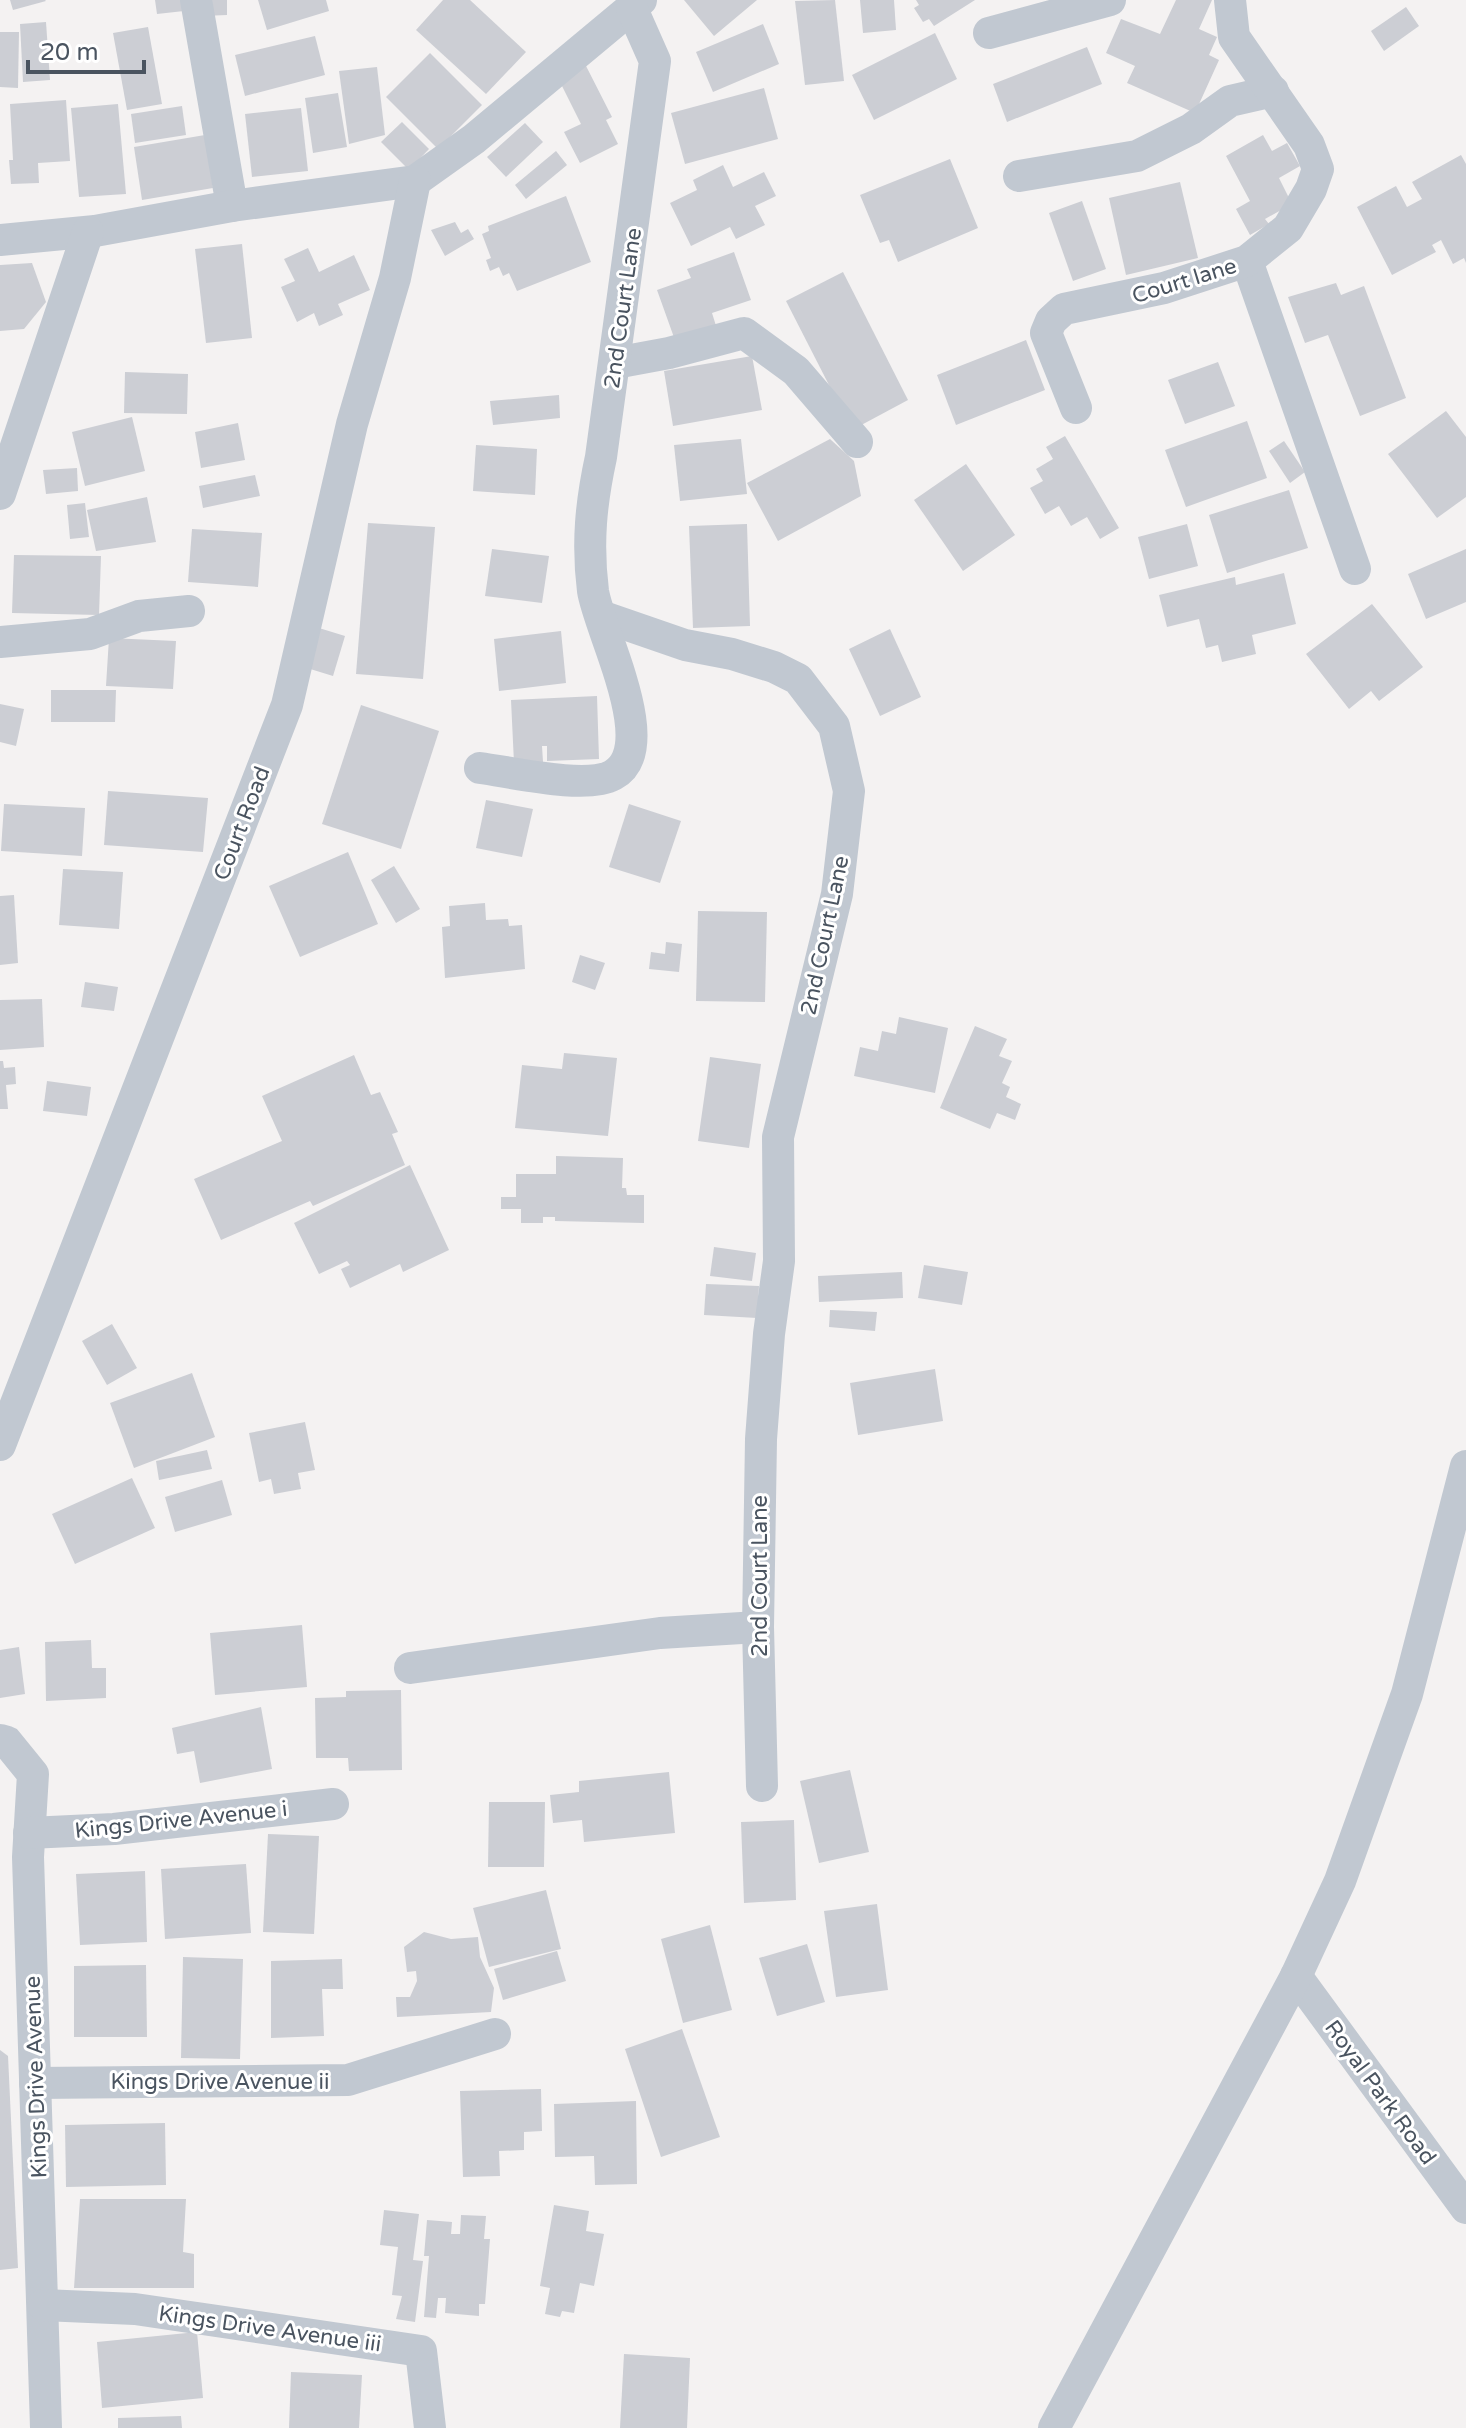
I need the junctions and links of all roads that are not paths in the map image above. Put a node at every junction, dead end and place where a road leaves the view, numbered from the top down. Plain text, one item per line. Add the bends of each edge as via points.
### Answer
1 (196, 0) edge
2 (1110, 0) edge
3 (1230, 0) edge
4 (636, 5) edge
5 (989, 33) dead end
6 (1273, 91) junction
7 (1019, 176) dead end
8 (415, 181) junction
9 (232, 206) junction
10 (88, 232) junction
11 (0, 240) edge
12 (1247, 261) junction
13 (615, 363) junction
14 (1076, 408) dead end
15 (857, 442) dead end
16 (0, 494) edge
17 (1355, 569) dead end
18 (189, 611) dead end
19 (601, 616) junction
20 (0, 642) edge
21 (480, 768) dead end
22 (0, 1445) edge
23 (1466, 1466) edge
24 (758, 1627) junction
25 (410, 1668) dead end
26 (0, 1740) edge
27 (762, 1786) dead end
28 (333, 1804) dead end
29 (29, 1833) junction
30 (1296, 1976) junction
31 (495, 2034) dead end
32 (35, 2083) junction
33 (1466, 2208) edge
34 (43, 2305) junction
35 (430, 2427) edge
36 (46, 2428) edge
37 (1054, 2428) edge

1 - 9 street
2 - 5 street
3 - 6 street, Court lane via 1234,37
4 - 8 street
4 - 13 street, 2nd Court Lane via 655,61
6 - 7 street via 1230,101 1191,129 1137,156
6 - 12 street, Court lane via 1309,145 1318,169 1288,228
8 - 9 street
8 - 22 street, Court Road via 287,705
9 - 10 street
10 - 11 street
10 - 16 street
12 - 14 street, Court lane via 1164,288 1064,309 1046,333
12 - 17 street
13 - 15 street via 744,333 796,371
13 - 19 street, 2nd Court Lane via 589,510 593,593
18 - 20 street via 139,616 74,637
19 - 21 street via 632,719 629,757 614,775 592,781
19 - 24 street, 2nd Court Lane via 685,645 774,667 798,679 834,726 849,791 837,894 778,1137 779,1261 761,1439
23 - 30 street via 1407,1694 1345,1868
24 - 25 street via 660,1633
24 - 27 street, 2nd Court Lane
26 - 29 street, Kings Drive Avenue via 33,1774
28 - 29 street, Kings Drive Avenue i via 114,1829
29 - 32 street, Kings Drive Avenue
30 - 33 street, Royal Park Road
30 - 37 street
31 - 32 street, Kings Drive Avenue ii via 348,2080
32 - 34 street, Kings Drive Avenue
34 - 35 street, Kings Drive Avenue iii via 135,2309 421,2351
34 - 36 street, Kings Drive Avenue

